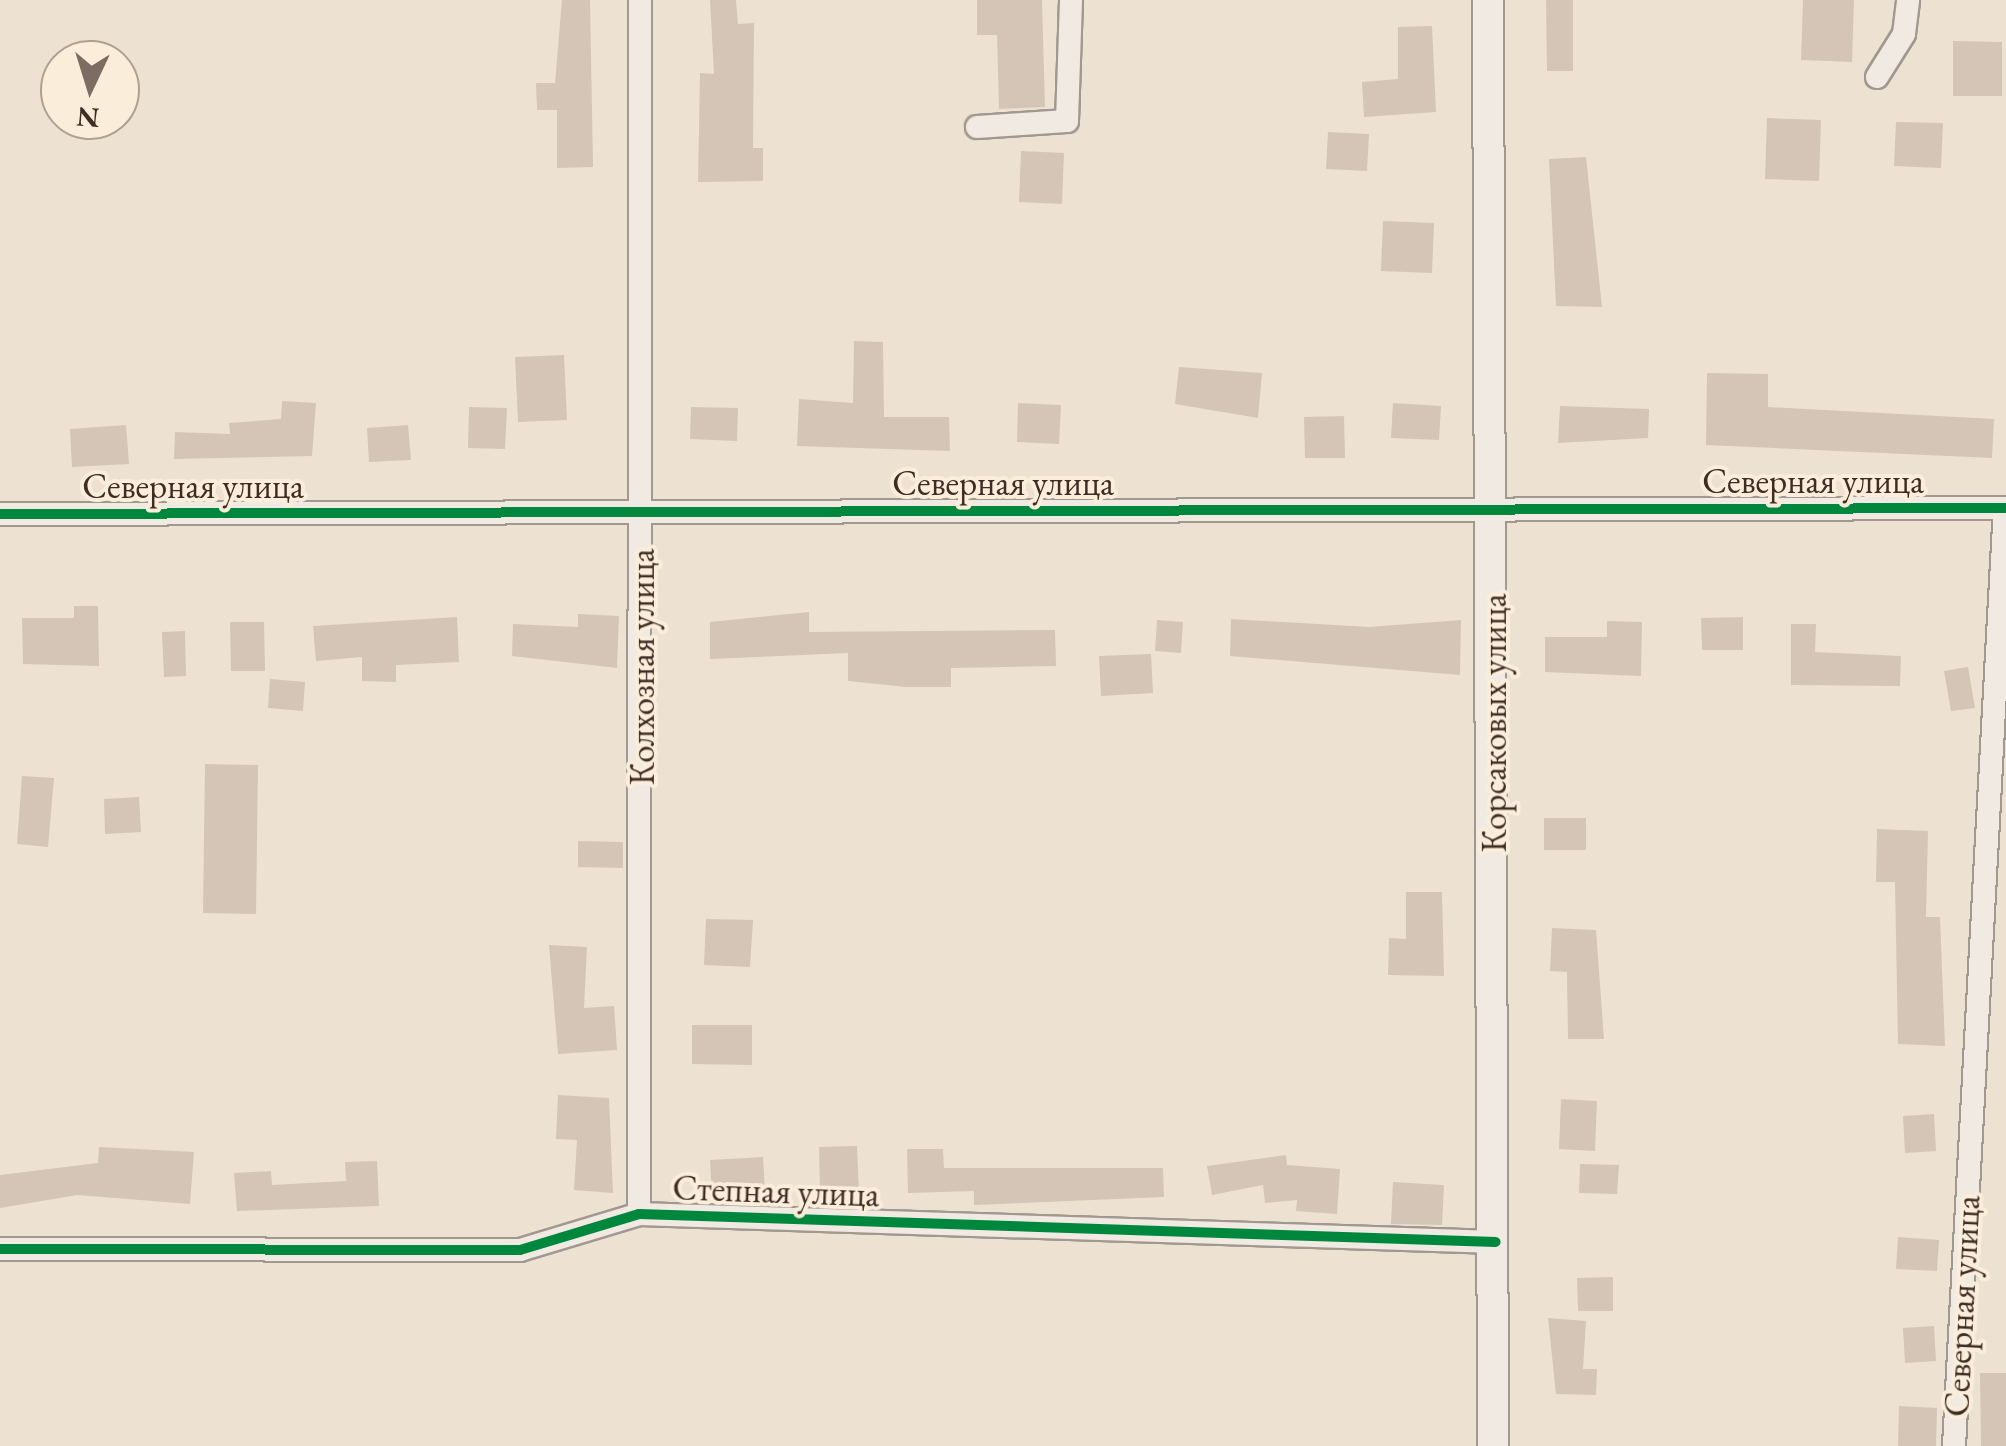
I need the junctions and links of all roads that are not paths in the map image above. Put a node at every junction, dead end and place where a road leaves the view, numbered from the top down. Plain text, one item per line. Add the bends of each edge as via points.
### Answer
1 (640, 0) edge
2 (1071, 0) edge
3 (1488, 0) edge
4 (1908, 0) edge
5 (1877, 77) dead end
6 (977, 127) dead end
7 (2005, 508) edge
8 (1494, 509) junction
9 (642, 512) junction
10 (0, 514) edge
11 (639, 1214) junction
12 (1496, 1242) junction
13 (0, 1249) edge
14 (1493, 1446) edge
15 (1954, 1446) edge

1 - 9 street, Колхозная улица
2 - 6 street via 1067,121
3 - 8 street, Корсаковых улица
4 - 5 street via 1904,34
7 - 8 street, Северная улица
7 - 15 street, Северная улица
8 - 9 street, Северная улица
8 - 12 street, Корсаковых улица
9 - 10 street, Северная улица
9 - 11 street, Колхозная улица
11 - 12 street, Степная улица
11 - 13 street, Степная улица via 520,1250
12 - 14 street, Корсаковых улица

